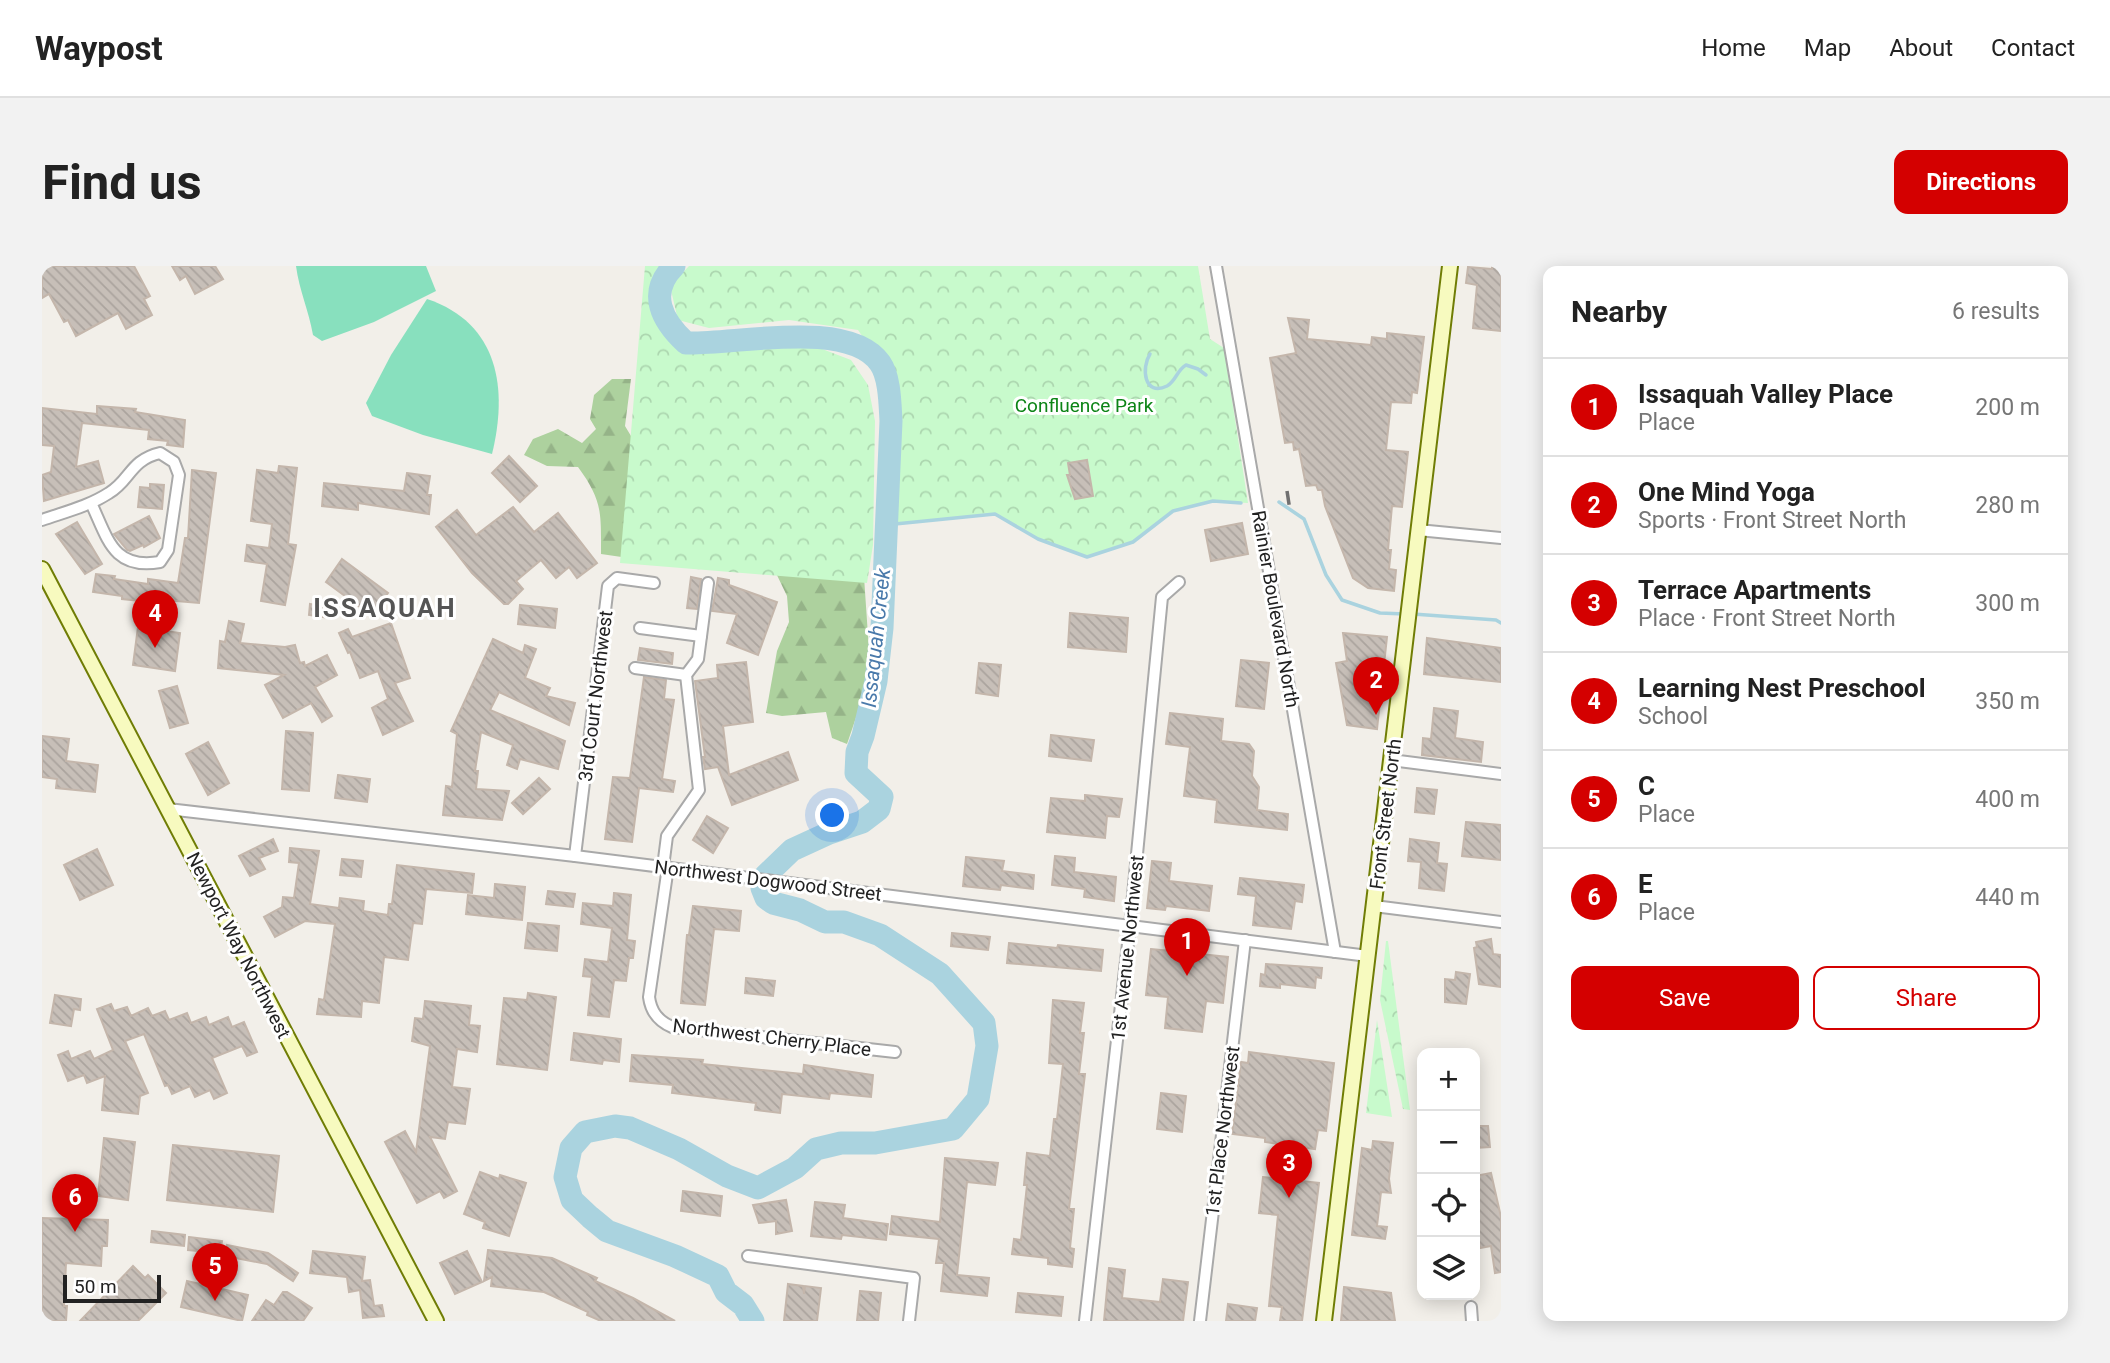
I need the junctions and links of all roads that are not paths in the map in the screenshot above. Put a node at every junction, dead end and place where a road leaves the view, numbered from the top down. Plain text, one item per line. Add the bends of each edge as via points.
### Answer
1 (1216, 266) edge
2 (1450, 266) edge
3 (91, 503) junction
4 (42, 520) edge
5 (1418, 530) junction
6 (1501, 538) edge
7 (42, 569) edge
8 (1179, 582) dead end
9 (654, 583) dead end
10 (708, 583) dead end
11 (640, 628) dead end
12 (701, 636) junction
13 (635, 668) dead end
14 (686, 675) junction
15 (1391, 760) junction
16 (1501, 774) edge
17 (168, 810) junction
18 (575, 856) junction
19 (666, 867) junction
20 (1374, 906) junction
21 (1501, 922) edge
22 (1130, 926) junction
23 (1245, 940) junction
24 (1335, 952) junction
25 (1368, 957) junction
26 (895, 1052) dead end
27 (748, 1256) dead end
28 (1471, 1307) dead end
29 (436, 1321) edge
30 (909, 1321) edge
31 (1085, 1321) edge
32 (1200, 1321) edge
33 (1324, 1321) edge
34 (1472, 1321) edge

1 - 24 street, Rainier Boulevard North
2 - 5 main road, Front Street North
3 - 3 street via 113,491 146,456 160,453 174,462 179,475 176,500 168,550 160,562 142,565 124,560
3 - 4 street
5 - 6 street
5 - 15 main road, Front Street North
7 - 17 main road, Newport Way Northwest
8 - 22 street, 1st Avenue Northwest via 1162,597
9 - 18 street, 3rd Court Northwest via 617,578 608,586
10 - 12 street
11 - 12 street
12 - 14 street via 698,659
13 - 14 street
14 - 19 street via 699,790 667,835
15 - 16 street
15 - 20 main road, Front Street North
17 - 18 street, Northwest Dogwood Street
17 - 29 main road, Newport Way Northwest
18 - 19 street, Northwest Dogwood Street
19 - 22 street, Northwest Dogwood Street
19 - 26 street, Northwest Cherry Place via 649,997 653,1013 664,1023
20 - 21 street
20 - 25 main road, Front Street North
22 - 23 street, Northwest Dogwood Street
22 - 31 street, 1st Avenue Northwest
23 - 24 street, Northwest Dogwood Street
23 - 32 street, 1st Place Northwest
24 - 25 street, Northwest Dogwood Street
25 - 33 main road, Front Street North
27 - 30 street via 914,1278
28 - 34 street

